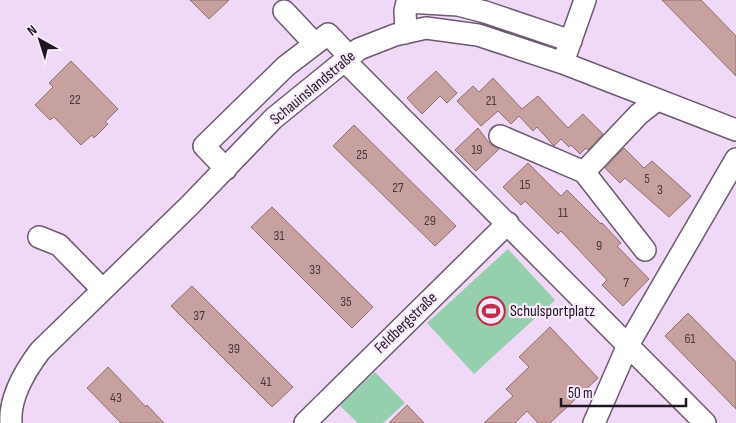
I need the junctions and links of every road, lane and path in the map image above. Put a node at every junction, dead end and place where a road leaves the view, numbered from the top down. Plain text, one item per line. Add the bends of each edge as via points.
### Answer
1 (585, 0) edge
2 (284, 11) dead end
3 (406, 33) junction
4 (571, 41) junction
5 (314, 43) junction
6 (347, 59) junction
7 (563, 63) junction
8 (657, 100) junction
9 (736, 130) edge
10 (500, 136) dead end
11 (736, 159) edge
12 (226, 169) junction
13 (584, 172) junction
14 (508, 224) junction
15 (39, 237) dead end
16 (646, 250) dead end
17 (102, 290) junction
18 (628, 345) junction
19 (10, 423) edge
20 (305, 423) edge
21 (594, 423) edge
22 (705, 423) edge

1 - 4 street
2 - 5 street
3 - 4 street via 407,2 458,5
3 - 6 street, Schauinslandstraße via 360,49
3 - 7 street, Schauinslandstraße via 426,28 478,35
4 - 7 street
5 - 6 street via 328,34
5 - 12 street via 204,146
6 - 12 street, Schauinslandstraße via 274,118
6 - 14 street
7 - 8 street, Schauinslandstraße
8 - 9 street, Schauinslandstraße
8 - 13 street via 639,114
10 - 13 street
11 - 18 street
12 - 17 street, Schauinslandstraße
13 - 16 street
14 - 18 street
14 - 20 street, Feldbergstraße
15 - 17 street via 59,244
17 - 19 street, Schauinslandstraße via 27,368 16,391
18 - 21 street
18 - 22 street

